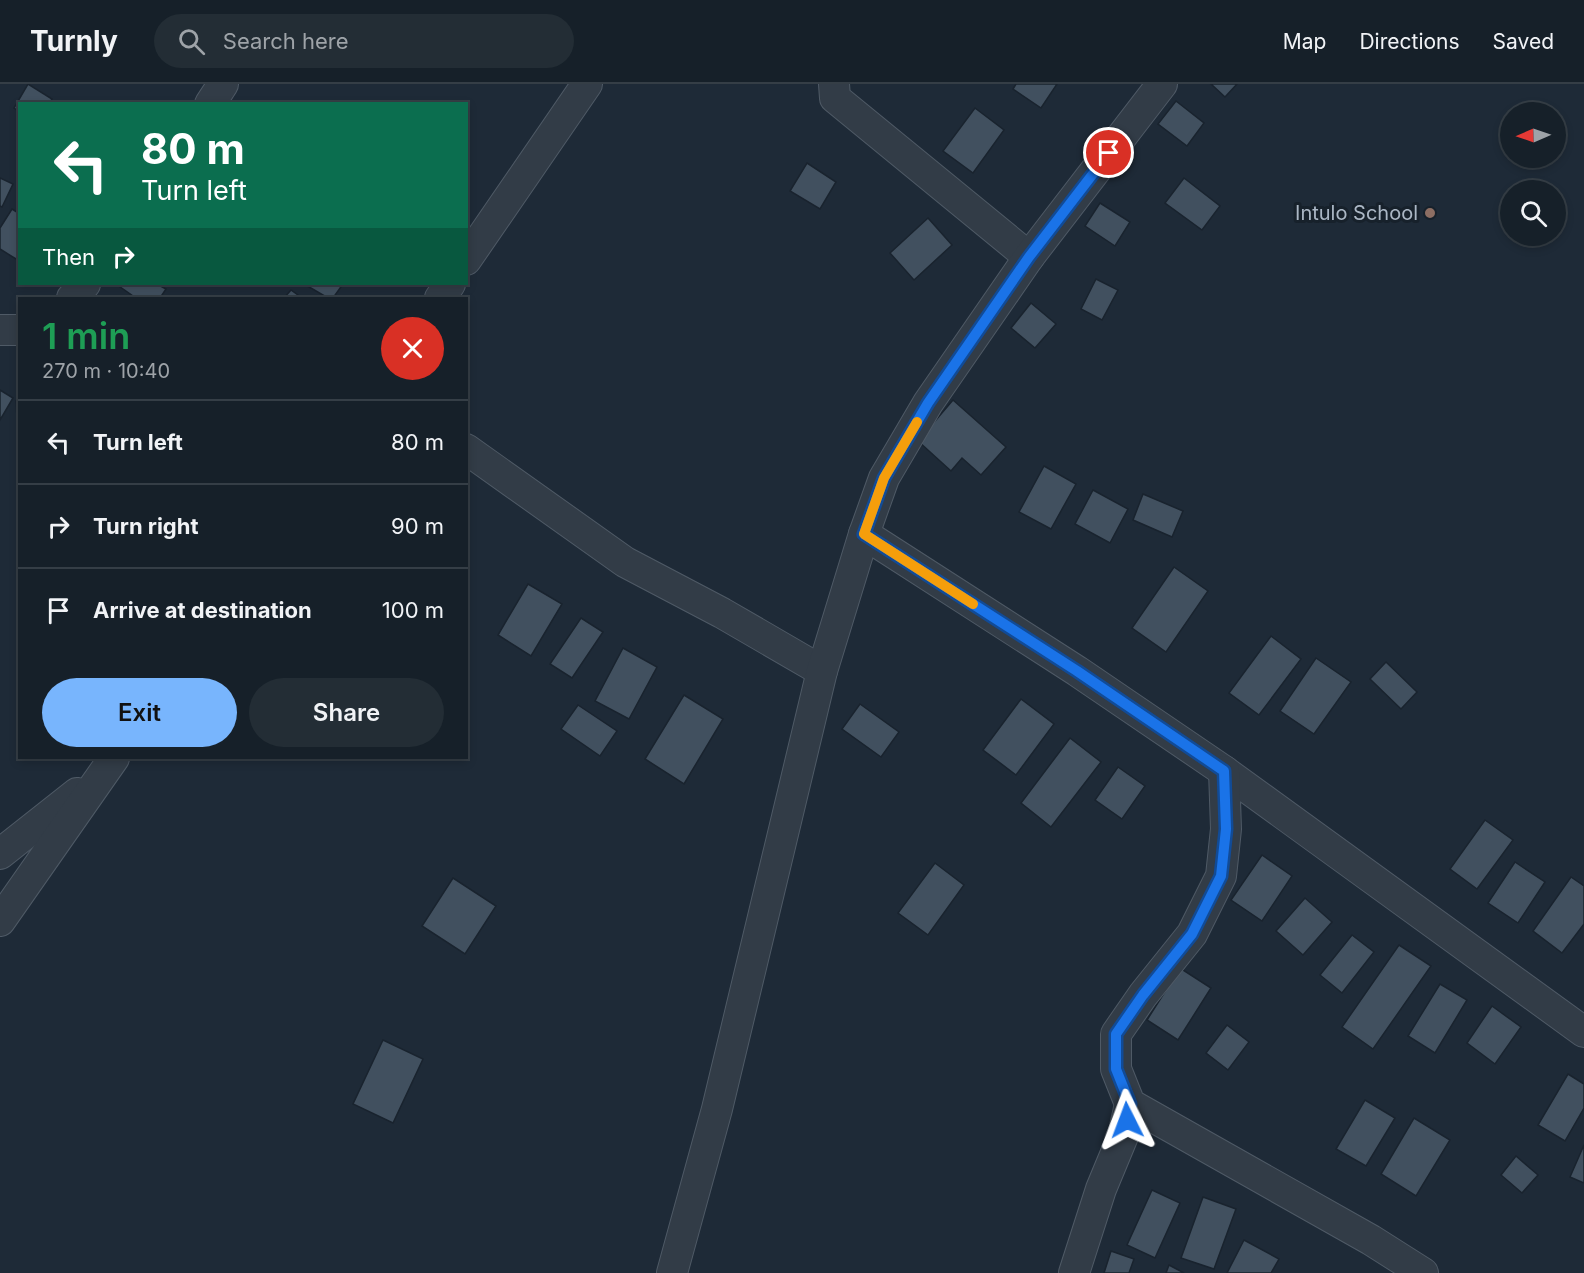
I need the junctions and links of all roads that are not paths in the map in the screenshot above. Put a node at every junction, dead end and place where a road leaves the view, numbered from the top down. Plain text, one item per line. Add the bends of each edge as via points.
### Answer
1 (223, 84) edge
2 (587, 84) edge
3 (1162, 84) edge
4 (827, 89) edge
5 (211, 102) edge
6 (468, 257) edge
7 (1029, 257) junction
8 (84, 285) edge
9 (73, 297) edge
10 (0, 330) edge
11 (18, 330) edge
12 (468, 450) edge
13 (864, 534) junction
14 (822, 671) junction
15 (106, 767) edge
16 (1224, 771) junction
17 (0, 854) edge
18 (0, 921) edge
19 (1584, 1032) edge
20 (1130, 1104) junction
21 (672, 1273) edge
22 (1074, 1273) edge
23 (1423, 1273) edge

1 - 5 street
2 - 6 street
3 - 7 street
4 - 7 street
7 - 13 street via 928,403 884,478
8 - 9 street
10 - 11 street
12 - 14 street via 625,562
13 - 14 street
13 - 16 street
14 - 21 street via 717,1109
15 - 17 street
15 - 18 street
16 - 19 street
16 - 20 street via 1226,829 1221,876 1192,934 1116,1034 1116,1069
20 - 22 street via 1123,1136
20 - 23 street

